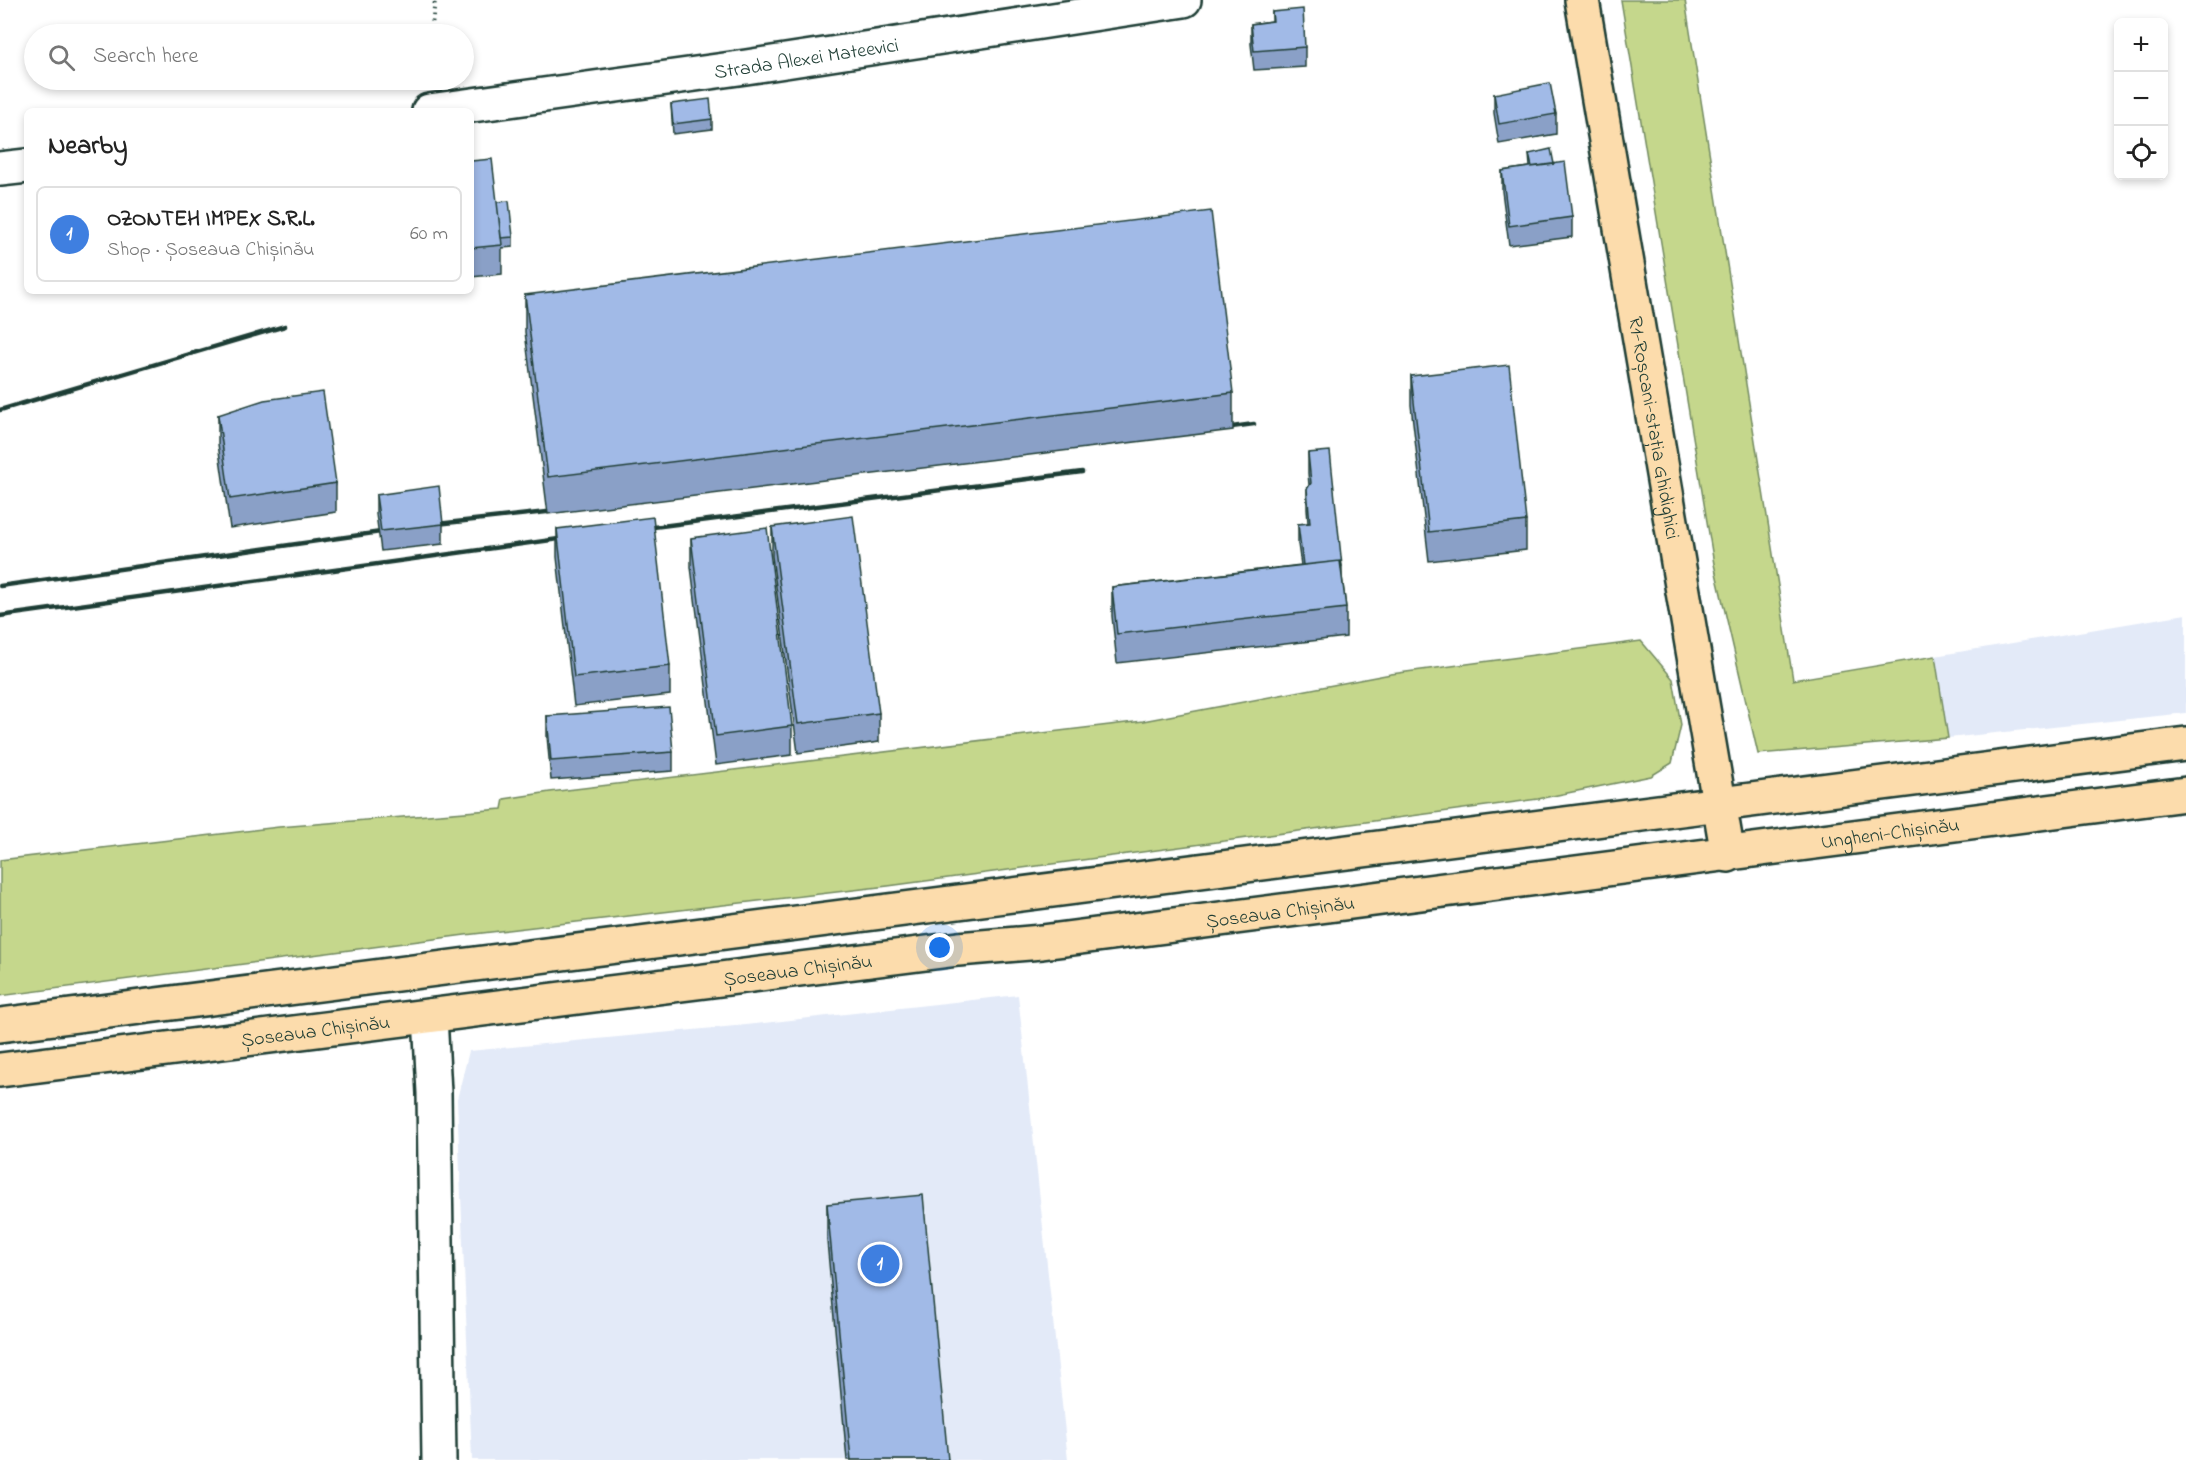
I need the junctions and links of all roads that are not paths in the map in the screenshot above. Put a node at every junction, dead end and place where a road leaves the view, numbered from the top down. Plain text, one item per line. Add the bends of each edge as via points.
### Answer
1 (1184, 0) edge
2 (1582, 0) edge
3 (451, 108) edge
4 (24, 166) edge
5 (0, 169) edge
6 (2186, 744) edge
7 (2186, 794) edge
8 (1719, 801) junction
9 (1728, 855) junction
10 (1595, 870) joint
11 (430, 1016) junction
12 (0, 1025) edge
13 (0, 1070) edge
14 (439, 1460) edge

1 - 3 street, Strada Alexei Mateevici
2 - 8 main road, R1-Roșcani-stația Ghidighici
4 - 5 street
6 - 8 main road
7 - 9 main road, Ungheni-Chișinău
8 - 9 main road, R1-Roșcani-stația Ghidighici
8 - 12 main road via 500,963
9 - 10 main road, Ungheni-Chișinău
10 - 11 main road, Șoseaua Chișinău
11 - 13 main road, Șoseaua Chișinău
11 - 14 street

